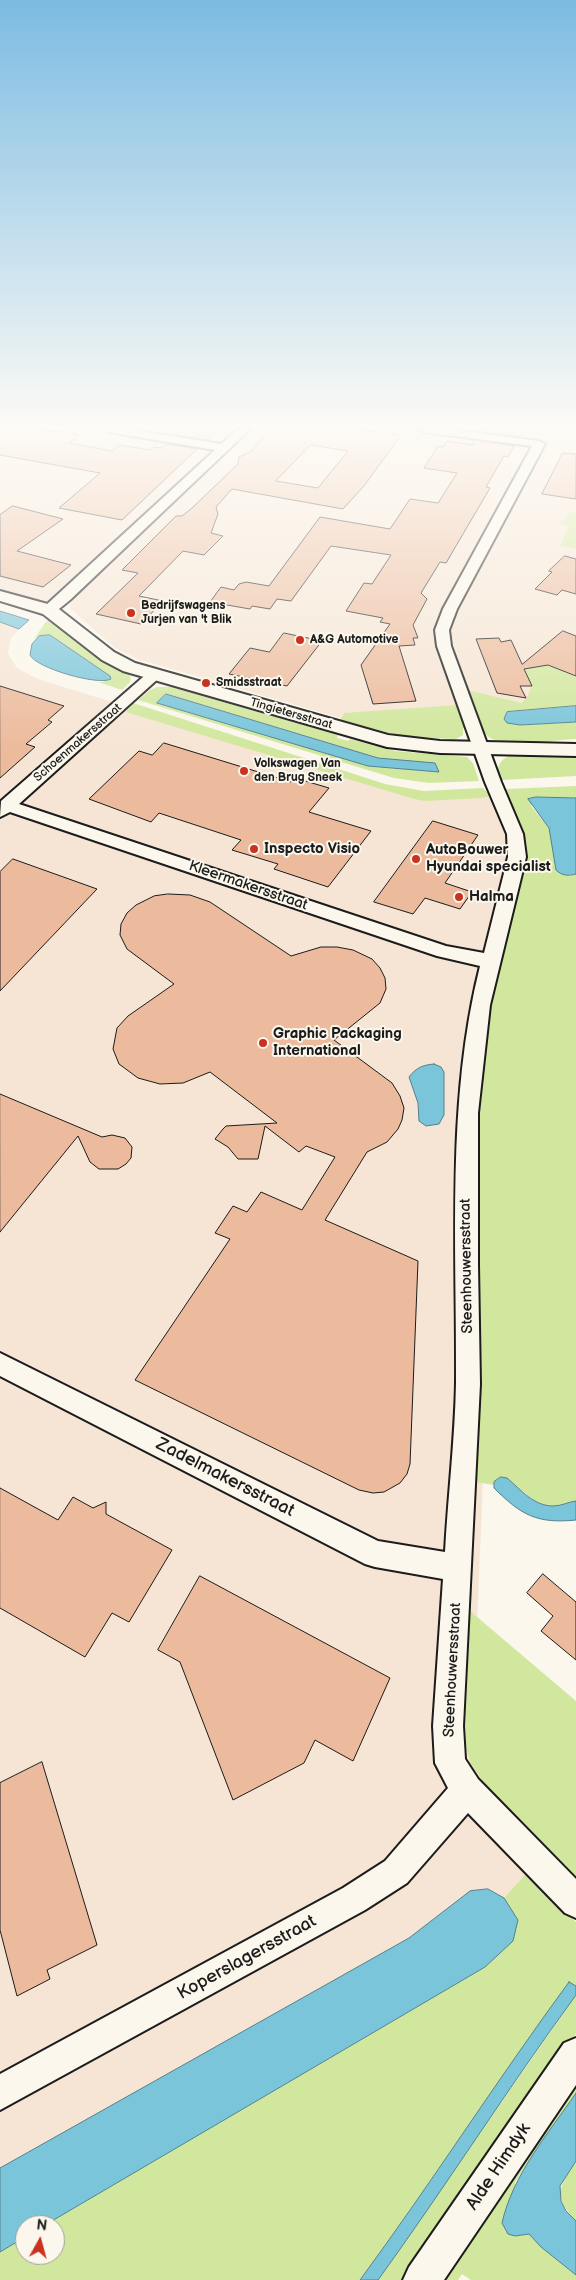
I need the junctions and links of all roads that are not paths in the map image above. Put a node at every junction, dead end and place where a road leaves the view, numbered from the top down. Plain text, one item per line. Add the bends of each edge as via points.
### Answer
1 (131, 535) edge
2 (490, 535) edge
3 (0, 596) edge
4 (49, 610) junction
5 (154, 674) junction
6 (482, 748) junction
7 (576, 750) edge
8 (4, 808) edge
9 (490, 960) junction
10 (0, 1364) edge
11 (458, 1568) junction
12 (468, 1790) junction
13 (576, 1902) edge
14 (576, 2055) edge
15 (0, 2093) edge
16 (422, 2280) edge

1 - 4 street
2 - 6 street via 442,630 444,646
3 - 4 street, Tingietersstraat
4 - 5 street, Tingietersstraat via 108,656
5 - 6 street, Tingietersstraat via 387,741
5 - 8 street, Schoenmakersstraat
6 - 7 street, Tingietersstraat
6 - 9 street, Steenhouwersstraat via 515,834 517,857
8 - 9 street, Kleermakersstraat via 444,952
9 - 11 street, Steenhouwersstraat via 474,1045 468,1113 468,1384
10 - 11 street, Zadelmakersstraat via 375,1554
11 - 12 street, Steenhouwersstraat via 450,1763
12 - 13 street
12 - 15 street, Koperslagersstraat via 396,1872 354,1899
14 - 16 street, Alde Himdyk

